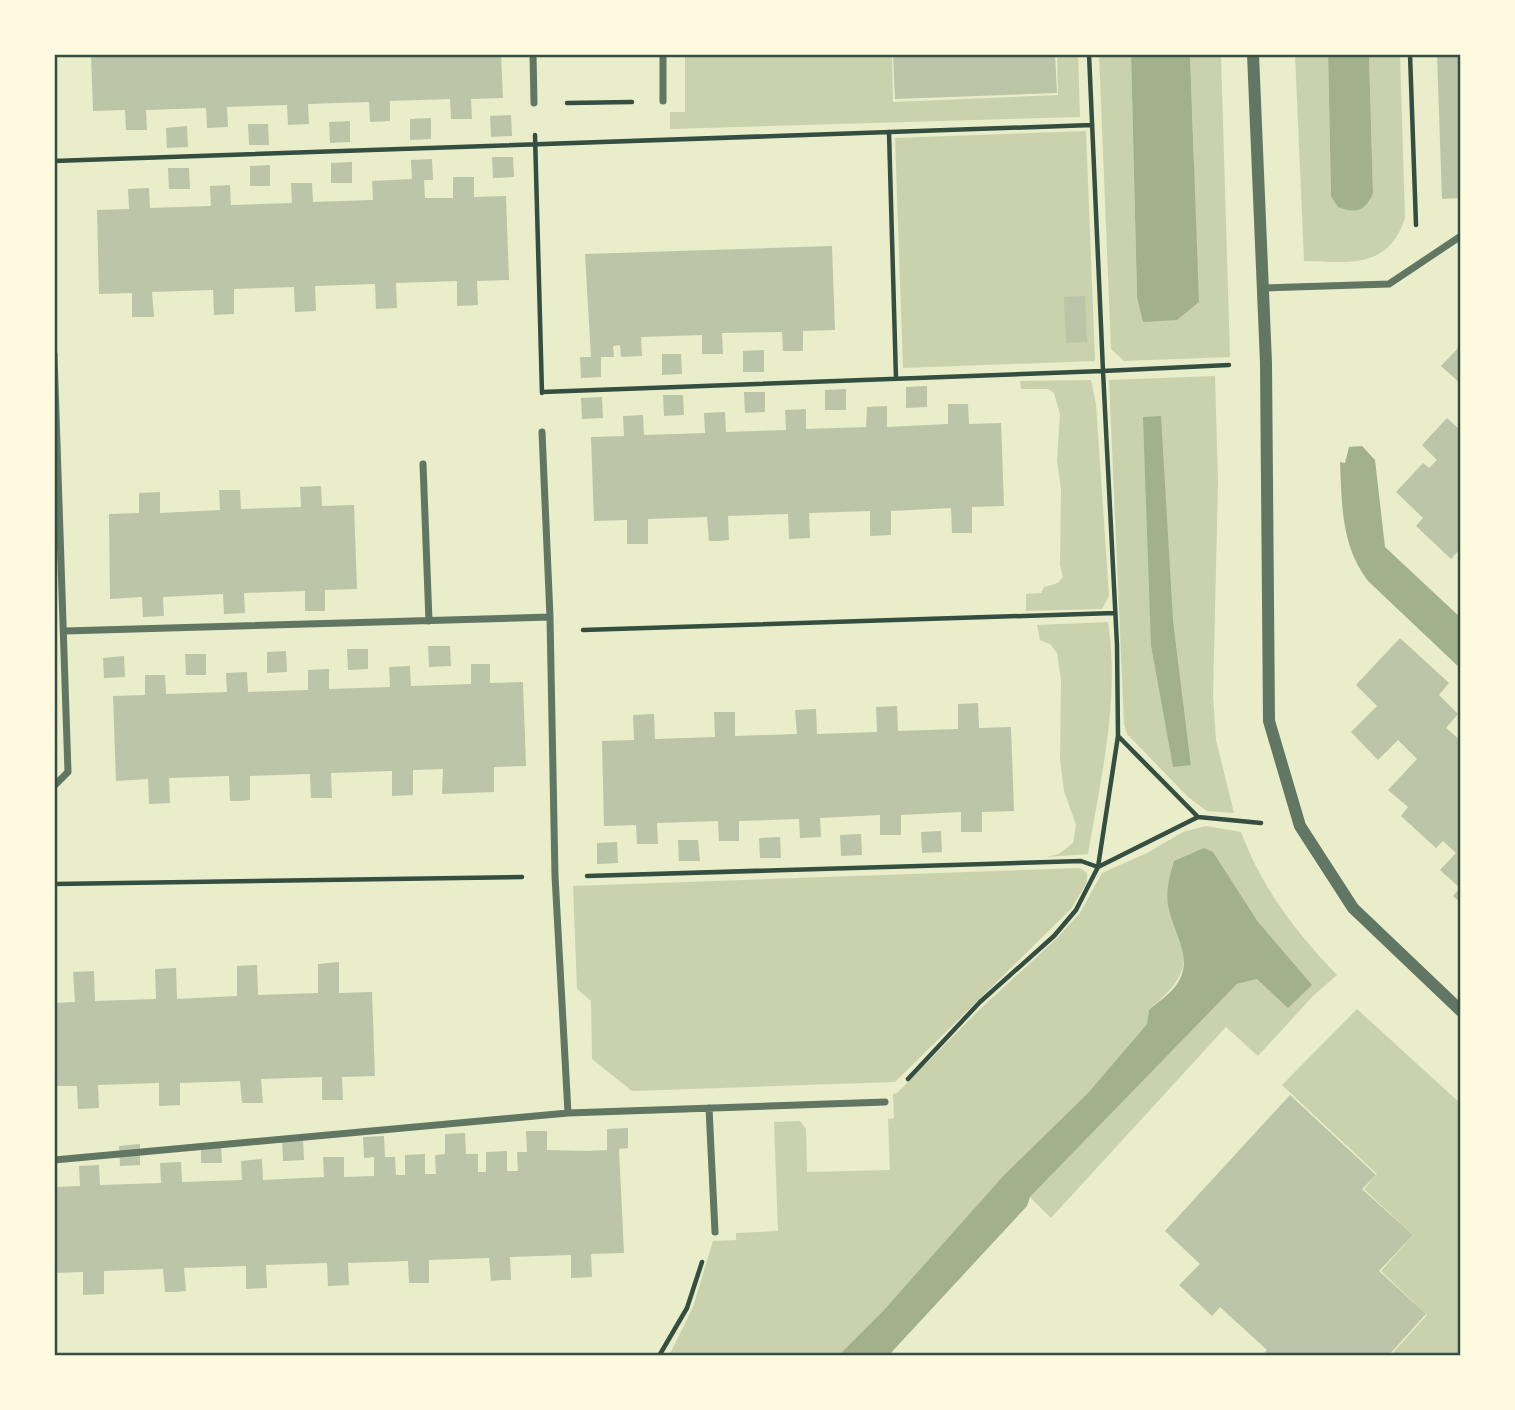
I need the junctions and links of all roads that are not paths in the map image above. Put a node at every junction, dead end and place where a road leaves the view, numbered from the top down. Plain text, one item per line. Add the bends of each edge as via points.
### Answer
1 (533, 54) edge
2 (663, 54) edge
3 (1253, 54) edge
4 (663, 101) road end
5 (534, 103) road end
6 (1461, 236) edge
7 (1264, 288) junction
8 (54, 354) edge
9 (55, 392) edge
10 (542, 432) road end
11 (424, 464) dead end
12 (550, 617) junction
13 (429, 621) junction
14 (65, 631) junction
15 (54, 786) edge
16 (1461, 1011) edge
17 (885, 1102) road end
18 (709, 1108) junction
19 (568, 1113) junction
20 (54, 1160) edge
21 (715, 1232) road end

1 - 5 street
2 - 4 street
3 - 7 street
6 - 7 street via 1389,284
7 - 16 street via 1269,721 1300,826 1353,908
8 - 9 street
9 - 14 street
10 - 12 street
11 - 13 street
12 - 13 street
12 - 19 street via 555,876
13 - 14 street
14 - 15 street via 68,772
17 - 18 street
18 - 19 street
18 - 21 street
19 - 20 street

